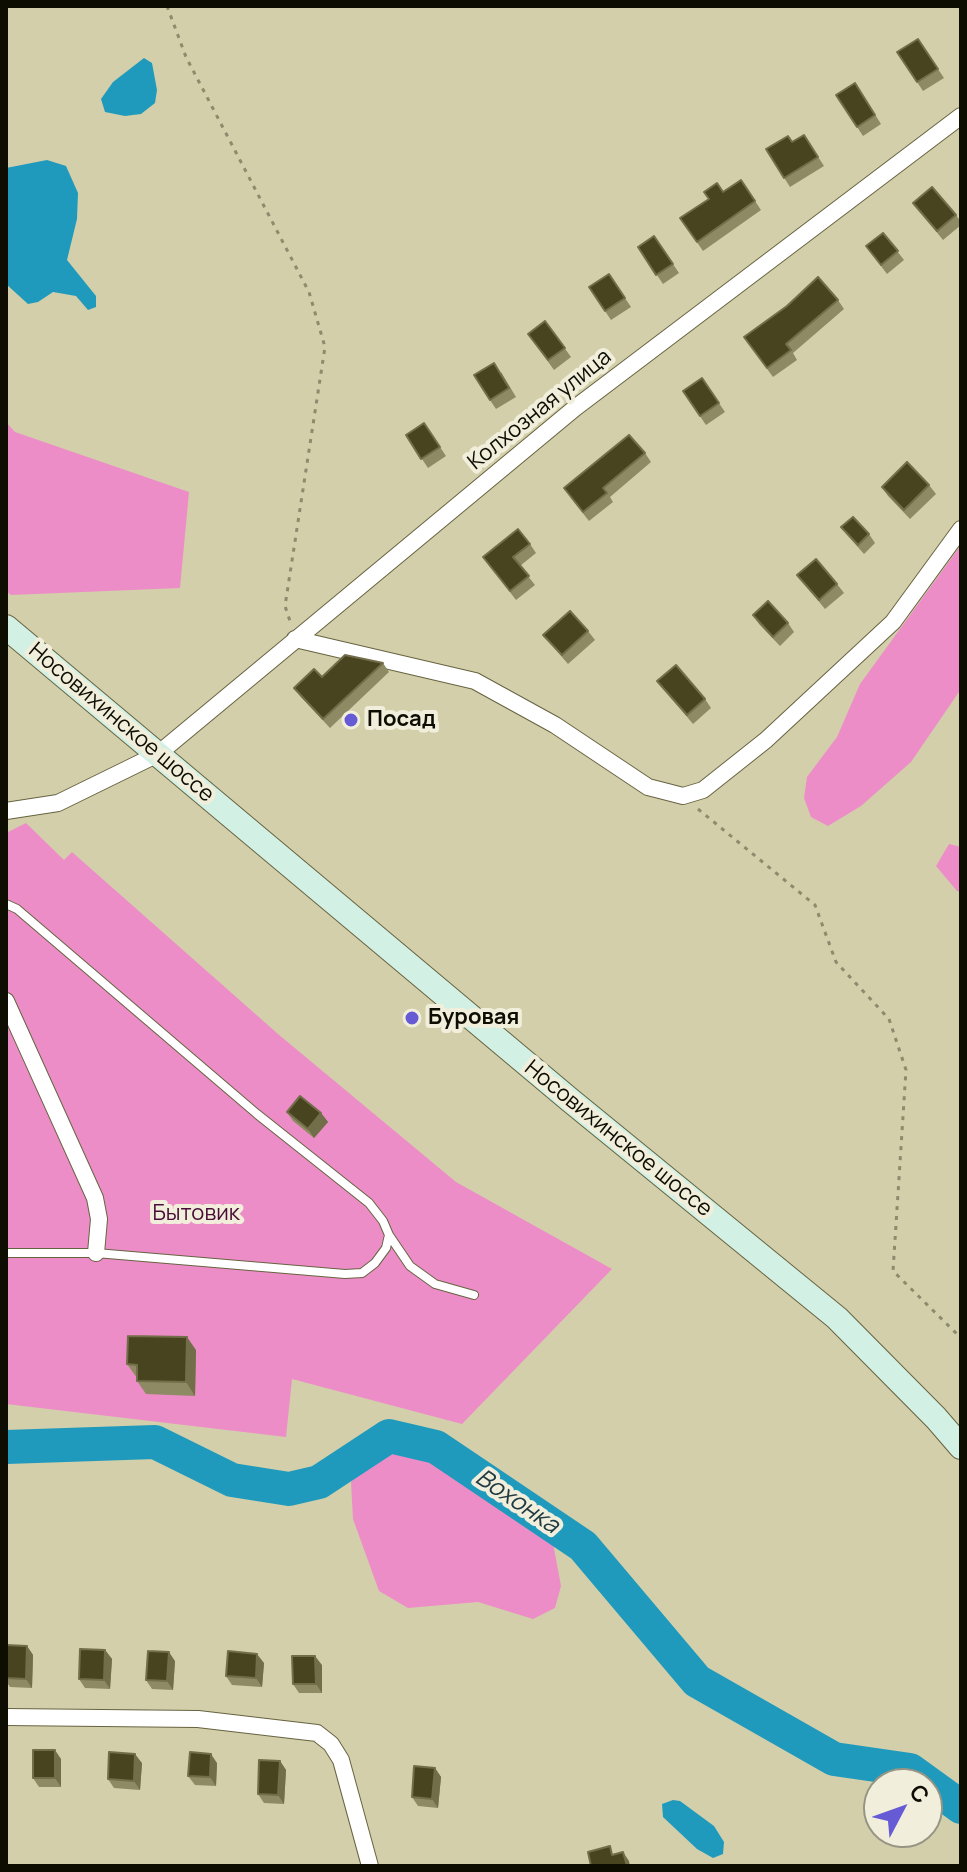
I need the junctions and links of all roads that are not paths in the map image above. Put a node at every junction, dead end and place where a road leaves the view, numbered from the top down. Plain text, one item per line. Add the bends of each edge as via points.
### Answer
1 (961, 116) edge
2 (961, 529) edge
3 (6, 627) edge
4 (295, 639) junction
5 (158, 754) junction
6 (6, 811) edge
7 (6, 904) edge
8 (6, 1001) edge
9 (389, 1235) junction
10 (6, 1253) edge
11 (96, 1253) junction
12 (474, 1295) dead end
13 (961, 1447) edge
14 (6, 1717) edge
15 (370, 1866) edge

1 - 4 street, Колхозная улица via 575,408
2 - 4 street via 893,622 766,740 703,790 683,796 648,787 555,725 475,681
3 - 5 main road, Носовихинское шоссе
4 - 5 street, Колхозная улица
5 - 6 street, Колхозная улица via 58,803
5 - 13 main road, Носовихинское шоссе via 837,1318
7 - 9 lane via 369,1203
8 - 11 street via 95,1198
9 - 11 lane via 386,1248 362,1273
9 - 12 lane via 410,1266 435,1284
10 - 11 lane
14 - 15 street via 198,1719 317,1733 341,1760

